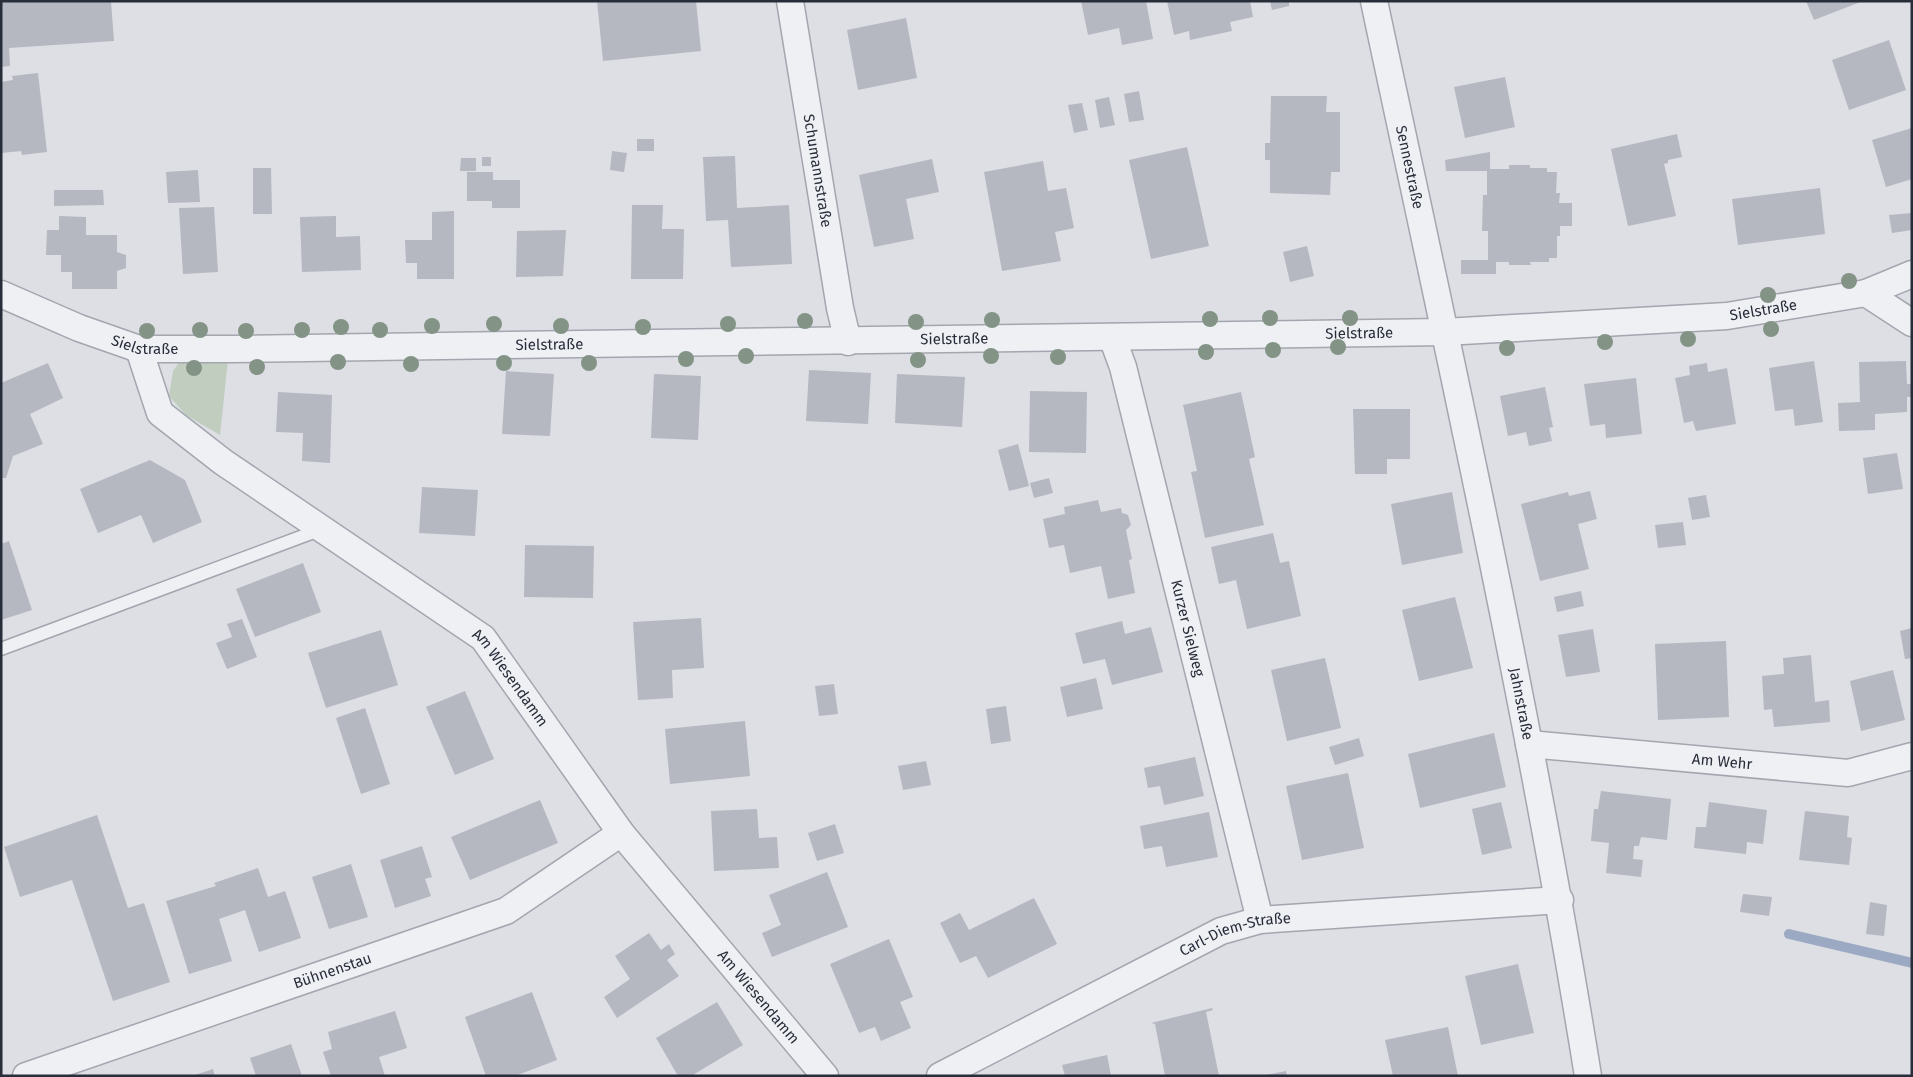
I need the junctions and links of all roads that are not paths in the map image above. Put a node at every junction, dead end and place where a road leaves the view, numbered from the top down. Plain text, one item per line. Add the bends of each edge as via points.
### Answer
1 (790, 1) edge
2 (1374, 1) edge
3 (1912, 274) edge
4 (1866, 293) junction
5 (1, 294) edge
6 (1912, 323) edge
7 (1444, 332) junction
8 (1112, 337) junction
9 (848, 342) junction
10 (139, 349) junction
11 (322, 529) junction
12 (1, 649) edge
13 (1529, 744) junction
14 (1912, 756) edge
15 (621, 833) junction
16 (1560, 900) junction
17 (1260, 920) junction
18 (58, 1070) edge
19 (26, 1076) edge
20 (825, 1076) edge
21 (940, 1076) edge
22 (1588, 1076) edge

1 - 9 street, Schumannstraße
2 - 7 street, Sennestraße
3 - 4 street, Sielstraße
4 - 6 street
4 - 7 street, Sielstraße via 1727,316
5 - 10 street, Sielstraße via 79,328
7 - 8 street, Sielstraße
7 - 13 street, Jahnstraße
8 - 9 street, Sielstraße
8 - 17 street, Kurzer Sielweg via 1123,367
9 - 10 street, Sielstraße
10 - 11 street, Am Wiesendamm via 160,413 223,462
11 - 12 lane
11 - 15 street, Am Wiesendamm via 483,638
13 - 14 street, Am Wehr via 1848,773
13 - 16 street, Jahnstraße
15 - 18 street, Bühnenstau via 506,911
15 - 20 street, Am Wiesendamm
16 - 17 street, Carl-Diem-Straße
16 - 22 street, Jahnstraße
17 - 21 street, Carl-Diem-Straße via 1221,931
18 - 19 street, Bühnenstau

